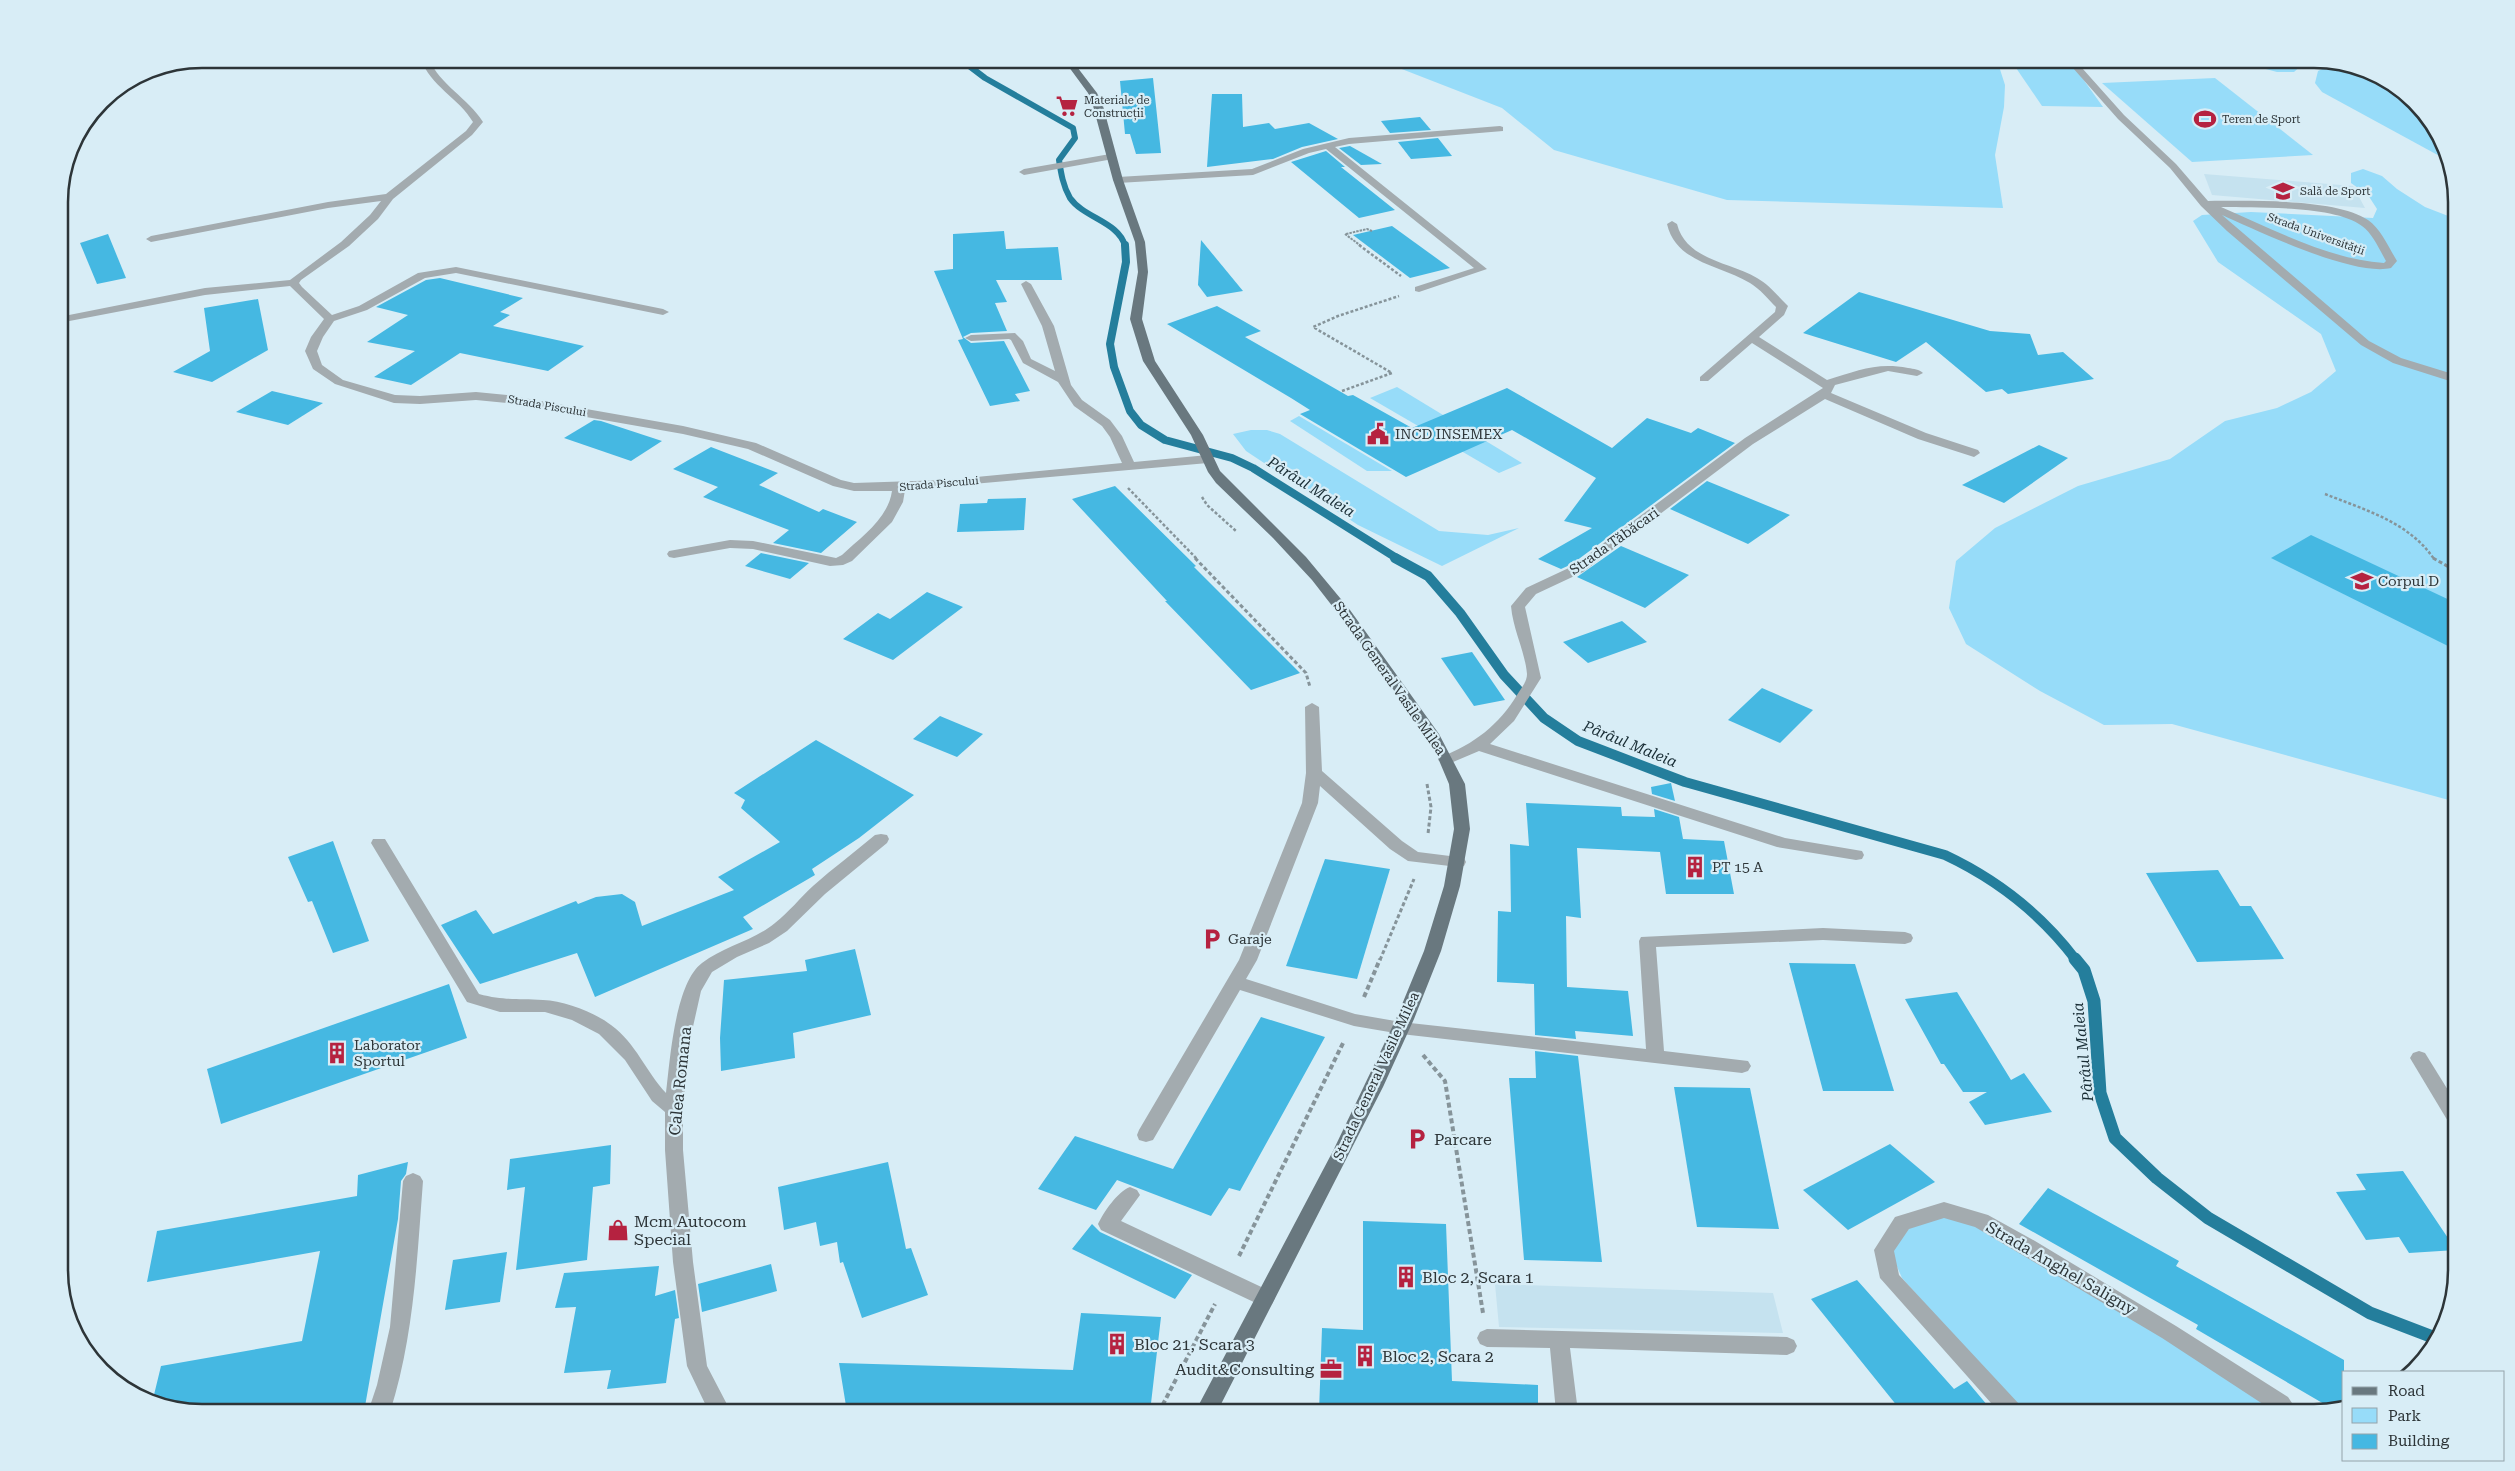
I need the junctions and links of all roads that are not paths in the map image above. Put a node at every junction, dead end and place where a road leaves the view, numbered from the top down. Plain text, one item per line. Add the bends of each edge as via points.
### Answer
1 (429, 68) edge
2 (1074, 68) edge
3 (2077, 68) edge
4 (1500, 129) dead end
5 (1326, 145) junction
6 (1110, 156) junction
7 (1024, 172) dead end
8 (1118, 180) junction
9 (388, 197) junction
10 (2205, 204) junction
11 (1672, 224) dead end
12 (151, 239) dead end
13 (294, 283) junction
14 (1026, 284) dead end
15 (1419, 289) road end
16 (663, 312) dead end
17 (68, 318) edge
18 (330, 319) junction
19 (1751, 337) junction
20 (971, 338) dead end
21 (1917, 372) dead end
22 (2447, 376) edge
23 (1062, 379) junction
24 (1704, 379) dead end
25 (1825, 389) junction
26 (1974, 453) dead end
27 (1208, 459) junction
28 (1129, 466) junction
29 (899, 487) junction
30 (674, 554) dead end
31 (1312, 707) dead end
32 (1480, 746) junction
33 (1446, 760) junction
34 (1314, 773) junction
35 (881, 839) dead end
36 (379, 843) dead end
37 (1856, 855) dead end
38 (1458, 862) junction
39 (1905, 938) dead end
40 (1236, 982) junction
41 (1401, 1028) junction
42 (1655, 1056) junction
43 (2420, 1058) dead end
44 (1742, 1066) dead end
45 (2448, 1104) edge
46 (674, 1109) junction
47 (1146, 1135) dead end
48 (413, 1180) dead end
49 (1130, 1195) dead end
50 (1265, 1298) junction
51 (1487, 1338) road end
52 (1559, 1340) junction
53 (1787, 1346) dead end
54 (382, 1404) edge
55 (716, 1404) edge
56 (1210, 1404) edge
57 (1566, 1404) edge
58 (2005, 1404) edge
59 (2280, 1404) edge

1 - 9 street via 434,78 472,110 478,122 469,133
2 - 6 main road, Strada General Vasile Milea via 1092,93
3 - 10 street, Strada Universității via 2121,117 2173,166
4 - 5 street
5 - 8 street via 1253,172
5 - 15 street via 1482,269
6 - 7 street
6 - 8 main road, Strada General Vasile Milea
8 - 27 main road, Strada General Vasile Milea via 1143,256 1136,306 1140,337 1160,381 1197,435
9 - 12 street via 328,205
9 - 13 street via 374,217
10 - 10 street, Strada Universității via 2288,239 2361,264 2387,266 2392,261 2380,240 2355,217 2323,211
10 - 22 street, Strada Universității via 2253,250 2377,352
11 - 19 street via 1672,235 1677,242 1699,257 1752,280 1782,306 1780,313
13 - 17 street via 159,299
13 - 18 street
14 - 23 street via 1048,326
16 - 18 street via 456,270 422,274 363,308
18 - 29 street, Strada Piscului via 311,351 317,367 339,382 367,392 394,399 476,396 508,399 644,423 752,446 837,483 854,487
19 - 24 street
19 - 25 street
20 - 23 street via 1011,334 1018,340 1024,358
21 - 25 street, Strada Tăbăcari via 1888,368 1873,370
23 - 28 street via 1078,403 1106,424 1116,436
25 - 26 street via 1922,436
25 - 32 street, Strada Tăbăcari via 1749,441 1578,569 1531,591 1518,606 1518,623 1531,654 1534,679 1509,720
27 - 28 street, Strada Piscului
27 - 33 main road, Strada General Vasile Milea via 1228,489 1287,544 1327,589 1423,721
28 - 29 street, Strada Piscului
29 - 30 street via 897,502 887,519 847,558 838,562 753,545 730,544
31 - 34 street
32 - 33 street, Strada Tăbăcari
32 - 37 street via 1783,843
33 - 38 main road, Strada General Vasile Milea via 1462,807
34 - 38 street via 1414,857
34 - 40 street via 1310,803 1256,942
35 - 46 street, Calea Romana via 819,890 781,927 706,968 692,991 681,1040
36 - 46 street via 473,998 500,1006 545,1006 578,1015 605,1029 631,1055 658,1096
38 - 41 main road, Strada General Vasile Milea via 1444,918
39 - 42 street via 1824,934 1647,941
40 - 41 street via 1354,1020
40 - 47 street
41 - 42 street
41 - 50 main road, Strada General Vasile Milea
42 - 44 street
43 - 45 street
46 - 55 street, Calea Romana via 674,1150 691,1328 697,1366
48 - 54 street via 396,1348
49 - 50 street via 1108,1224
50 - 56 main road, Strada General Vasile Milea
51 - 52 street
52 - 53 street
52 - 57 street
58 - 59 street, Strada Anghel Saligny via 1890,1278 1884,1250 1902,1223 1944,1210 1981,1221 2168,1332

